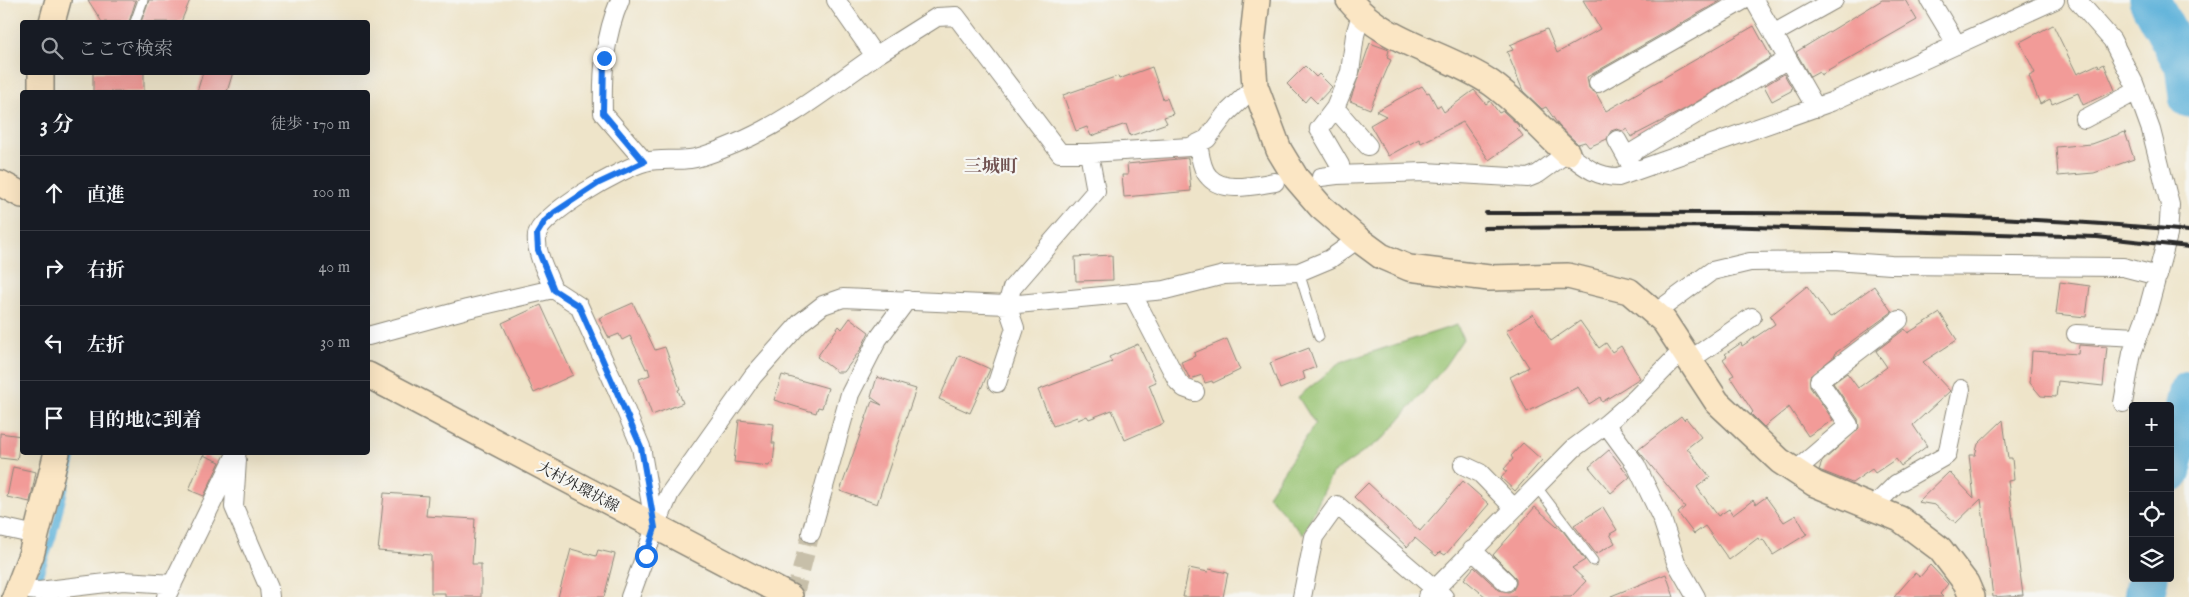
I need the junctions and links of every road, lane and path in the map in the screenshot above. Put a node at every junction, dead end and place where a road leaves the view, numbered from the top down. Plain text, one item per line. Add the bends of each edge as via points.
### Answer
1 (58, 0) edge
2 (143, 0) edge
3 (620, 0) edge
4 (836, 0) edge
5 (1257, 0) edge
6 (1744, 0) edge
7 (1754, 0) edge
8 (1834, 0) edge
9 (1930, 0) edge
10 (2055, 0) edge
11 (2077, 0) edge
12 (1355, 7) edge
13 (53, 20) edge
14 (136, 20) edge
15 (1773, 34) junction
16 (1957, 45) junction
17 (874, 56) junction
18 (1788, 59) junction
19 (41, 75) edge
20 (1598, 83) dead end
21 (1255, 86) junction
22 (40, 90) edge
23 (2137, 91) junction
24 (1335, 108) junction
25 (1816, 108) junction
26 (2084, 119) dead end
27 (1617, 140) dead end
28 (1198, 143) junction
29 (1368, 146) dead end
30 (1089, 153) junction
31 (1567, 153) junction
32 (1626, 156) junction
33 (644, 162) junction
34 (1635, 172) junction
35 (1275, 182) dead end
36 (0, 184) edge
37 (20, 194) edge
38 (1358, 239) junction
39 (1299, 272) junction
40 (2158, 276) junction
41 (554, 290) junction
42 (1132, 293) junction
43 (906, 300) junction
44 (1007, 305) junction
45 (1655, 313) junction
46 (1752, 317) dead end
47 (1900, 320) dead end
48 (2076, 334) dead end
49 (370, 335) edge
50 (1318, 337) dead end
51 (2138, 337) junction
52 (1686, 355) junction
53 (370, 376) edge
54 (997, 384) dead end
55 (1961, 389) dead end
56 (1195, 392) dead end
57 (2123, 403) dead end
58 (1606, 424) junction
59 (56, 455) edge
60 (236, 455) edge
61 (237, 455) edge
62 (1463, 465) dead end
63 (1795, 471) junction
64 (1536, 486) junction
65 (1873, 507) junction
66 (1514, 508) junction
67 (0, 527) edge
68 (655, 528) junction
69 (811, 533) tunnel mouth
70 (36, 535) junction
71 (1472, 550) junction
72 (1593, 561) dead end
73 (1506, 582) dead end
74 (23, 591) edge
75 (169, 591) edge
76 (1435, 594) edge
77 (270, 597) edge
78 (630, 597) edge
79 (790, 597) edge
80 (1302, 597) edge
81 (1696, 597) edge
82 (1972, 597) edge

1 - 13 street
2 - 14 lane
3 - 33 street via 612,19 604,58 603,113
4 - 17 street
5 - 21 street via 1252,44
6 - 20 street
7 - 15 street
8 - 15 street
9 - 16 street
10 - 16 street
11 - 23 street via 2112,40
12 - 24 street via 1350,72
12 - 31 street via 1380,28 1491,83
15 - 18 street
16 - 25 street
17 - 30 street via 937,17 956,16 1060,153
17 - 33 street via 778,122 737,143 692,159
18 - 25 street
18 - 32 street
19 - 22 street
21 - 28 street via 1225,115 1207,139
21 - 38 street via 1279,150 1296,178 1321,207
23 - 26 street
23 - 40 street via 2151,130 2170,205 2168,235
24 - 29 street
24 - 31 street via 1319,128 1340,165 1329,176 1424,172 1528,178
25 - 34 street
27 - 32 street
28 - 30 street via 1190,147
28 - 35 street via 1208,177 1217,183 1233,187
30 - 44 street via 1096,191 1012,288
31 - 34 street via 1592,172 1606,177
32 - 34 street
33 - 41 street via 599,183 545,221 537,234 538,250
36 - 37 street
38 - 39 street via 1330,259
38 - 45 street via 1381,256 1409,268 1489,278 1568,276 1629,291
39 - 42 street via 1224,275 1166,290
39 - 50 lane
40 - 45 street via 2123,267 1750,262 1712,272
40 - 51 street
41 - 49 street
41 - 68 street via 579,306 618,392 641,447
42 - 44 street
42 - 56 street via 1178,382
43 - 44 street
43 - 68 street via 843,298 823,305 801,322 753,376 670,493
43 - 69 street via 878,338 850,394
44 - 54 street via 1015,328
45 - 52 street
46 - 52 street
47 - 63 street via 1818,381 1849,425
48 - 51 street
51 - 57 street
52 - 58 street
52 - 63 street via 1717,402 1780,462
53 - 68 street, 大村外環状線
55 - 65 street via 1947,455 1896,484
58 - 64 street via 1574,448
58 - 81 street via 1636,464 1662,519 1676,562
59 - 70 street
60 - 75 street
61 - 77 street via 234,506
62 - 66 street via 1480,473
63 - 65 street via 1815,484
64 - 66 street
64 - 72 lane
65 - 82 street via 1900,519 1940,549 1966,583
66 - 71 street
67 - 70 street
68 - 78 street
68 - 79 street, 大村外環状線
70 - 74 street
71 - 73 street
71 - 76 street
74 - 75 street via 123,581
76 - 80 street via 1336,505 1314,537

